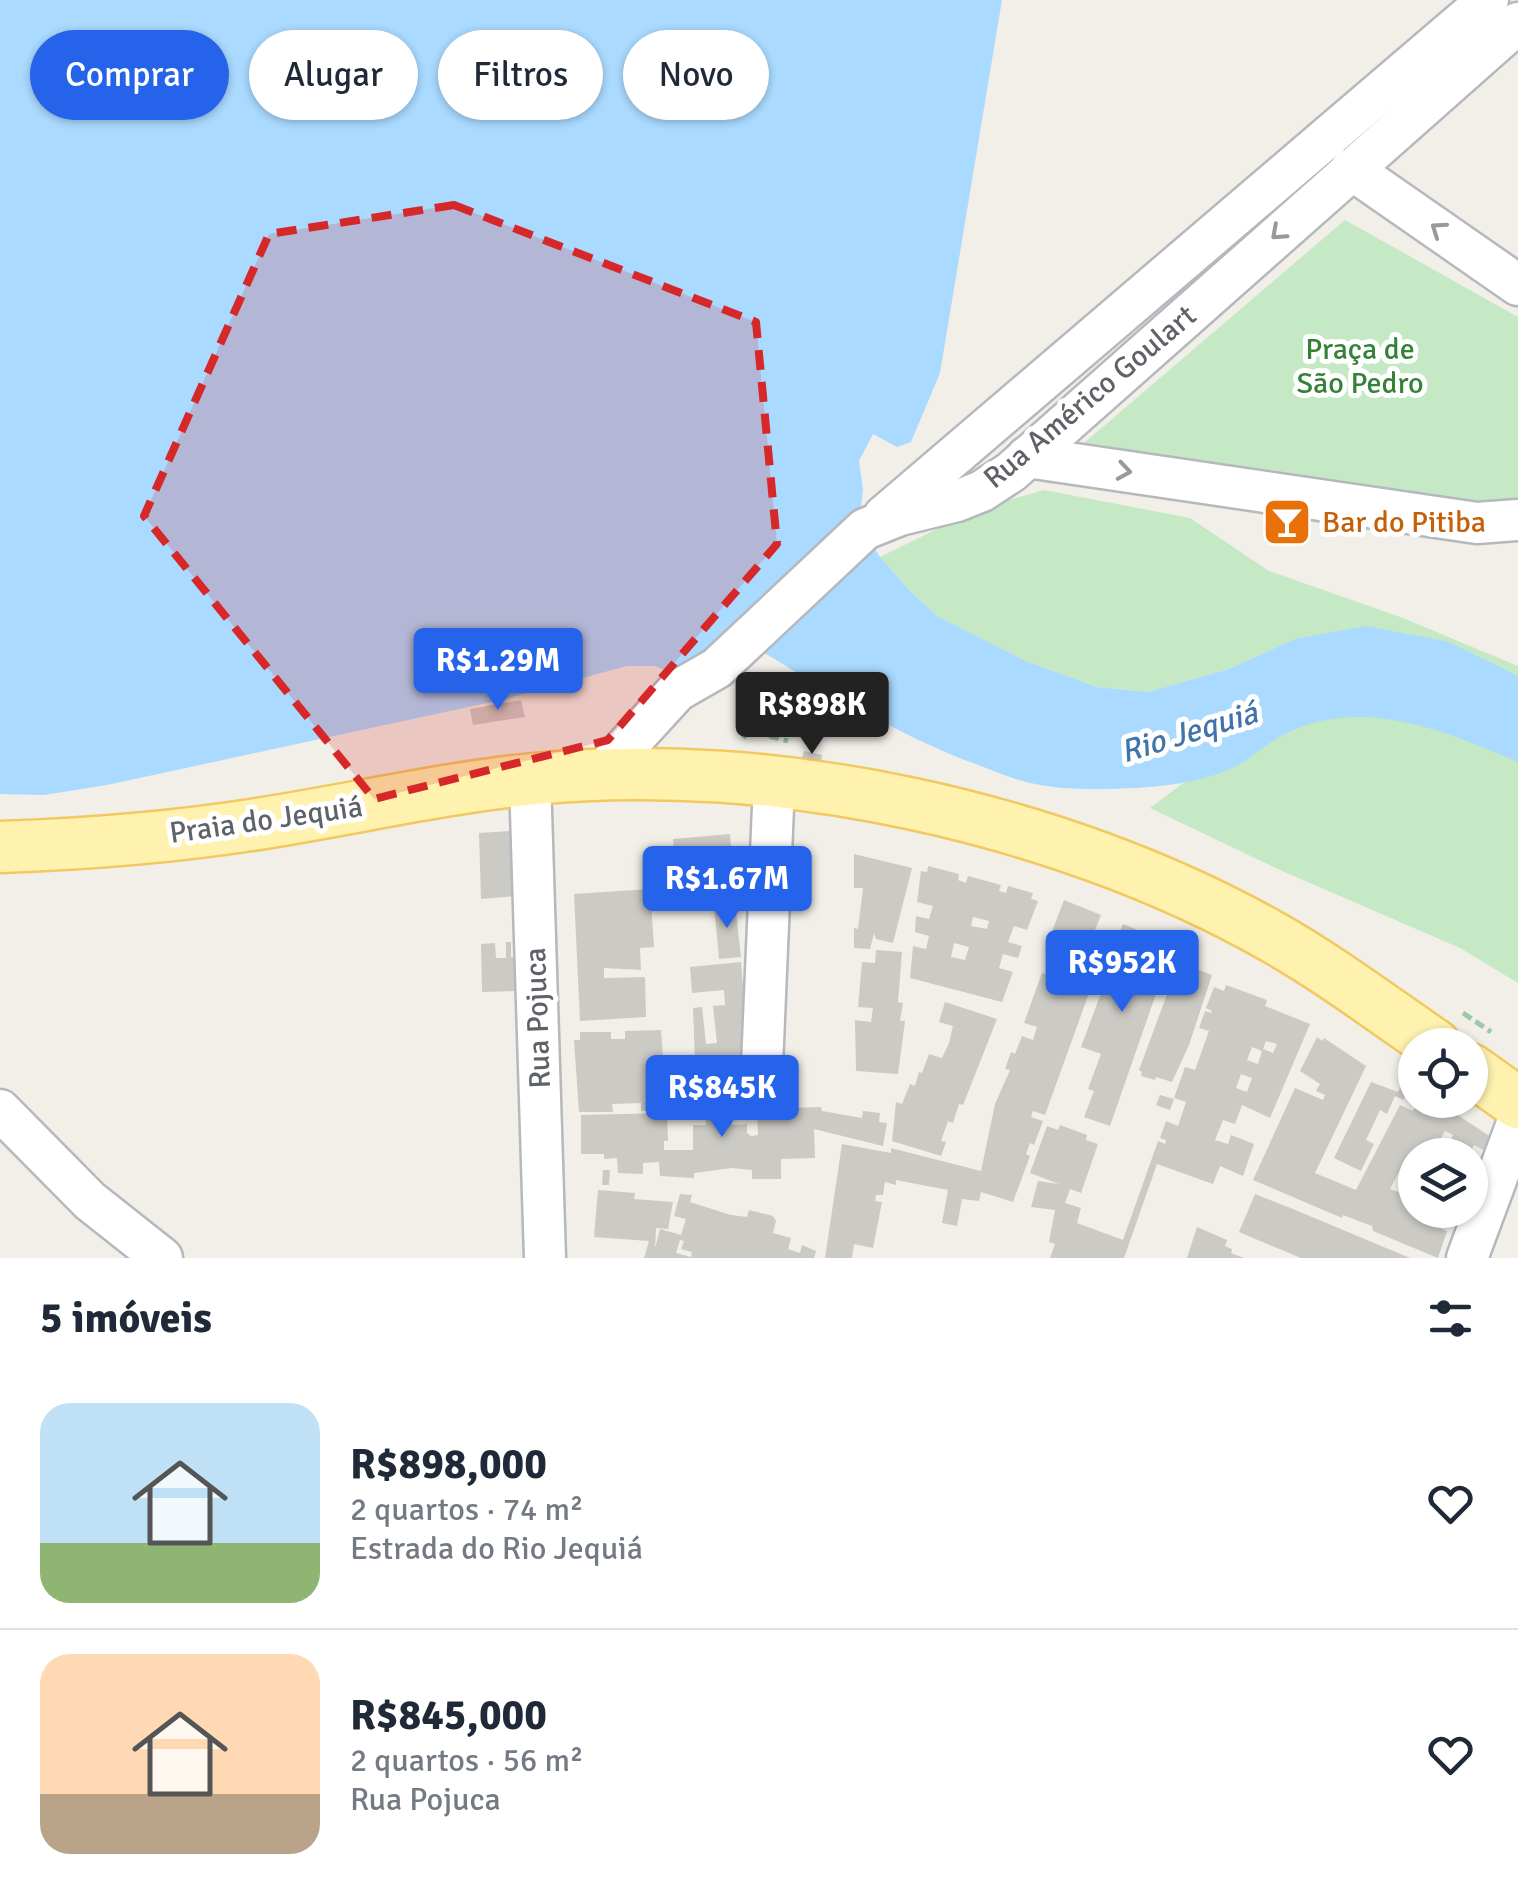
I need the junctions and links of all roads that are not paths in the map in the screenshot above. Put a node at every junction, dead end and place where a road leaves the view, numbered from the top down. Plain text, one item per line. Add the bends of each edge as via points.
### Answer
1 (1488, 0) edge
2 (1518, 24) edge
3 (1351, 168) junction
4 (1518, 285) edge
5 (1028, 456) junction
6 (1518, 520) edge
7 (1478, 523) junction
8 (871, 526) junction
9 (1518, 540) edge
10 (601, 774) junction
11 (530, 779) junction
12 (774, 783) junction
13 (0, 847) edge
14 (1409, 1028) edge
15 (762, 1066) dead end
16 (1488, 1082) edge
17 (1518, 1103) edge
18 (0, 1110) edge
19 (1518, 1121) edge
20 (162, 1258) edge
21 (544, 1258) edge
22 (1467, 1258) edge

1 - 8 street
2 - 3 street, Rua Américo Goulart
4 -> 3 street
3 -> 5 street, Rua Américo Goulart
5 -> 7 street
5 - 8 street, Rua Américo Goulart via 982,491
6 - 7 street
7 - 9 street
8 - 10 street, Rua Américo Goulart via 717,668 677,691
10 - 11 main road, Praia do Jequiá
10 - 12 main road, Praia do Jequiá via 715,774
11 - 13 main road, Praia do Jequiá via 259,824
11 - 21 street, Rua Pojuca
12 - 14 main road, Praia do Jequiá via 913,803 1109,863 1270,936
12 - 15 street
16 - 17 main road
18 - 20 street via 90,1202
19 - 22 street

